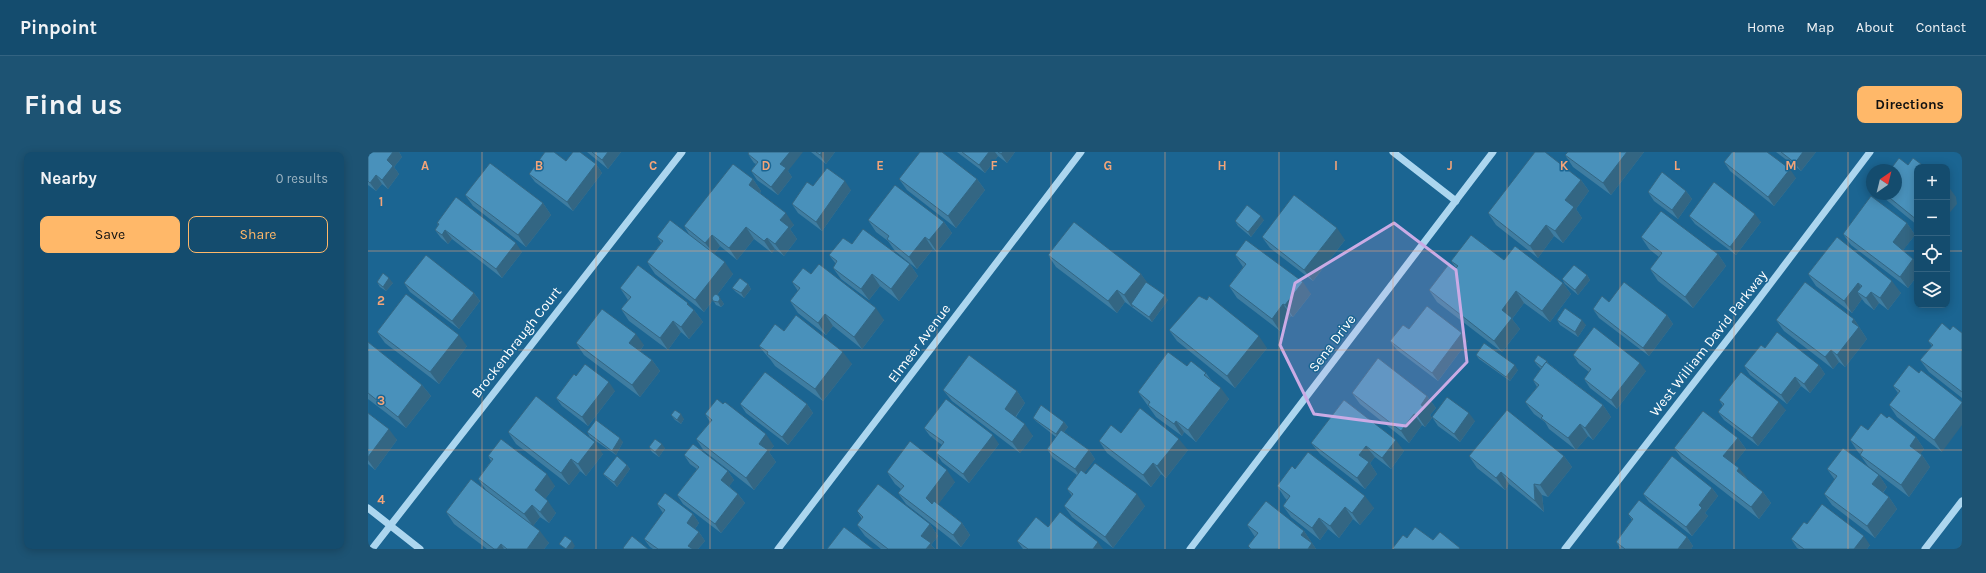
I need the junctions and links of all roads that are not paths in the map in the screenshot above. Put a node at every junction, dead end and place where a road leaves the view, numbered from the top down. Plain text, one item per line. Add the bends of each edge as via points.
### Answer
1 (682, 152) edge
2 (1081, 152) edge
3 (1393, 152) edge
4 (1493, 152) edge
5 (1870, 152) edge
6 (1456, 201) junction
7 (1962, 501) edge
8 (368, 508) edge
9 (390, 525) junction
10 (372, 549) edge
11 (420, 549) edge
12 (778, 549) edge
13 (1190, 549) edge
14 (1564, 549) edge
15 (1925, 549) edge

1 - 9 street, Brockenbraugh Court
2 - 12 street, Elmeer Avenue
3 - 6 street
4 - 6 street, Sena Drive
5 - 14 street, West William David Parkway
6 - 13 street, Sena Drive
7 - 15 street
8 - 9 street
9 - 10 street, Brockenbraugh Court
9 - 11 street

